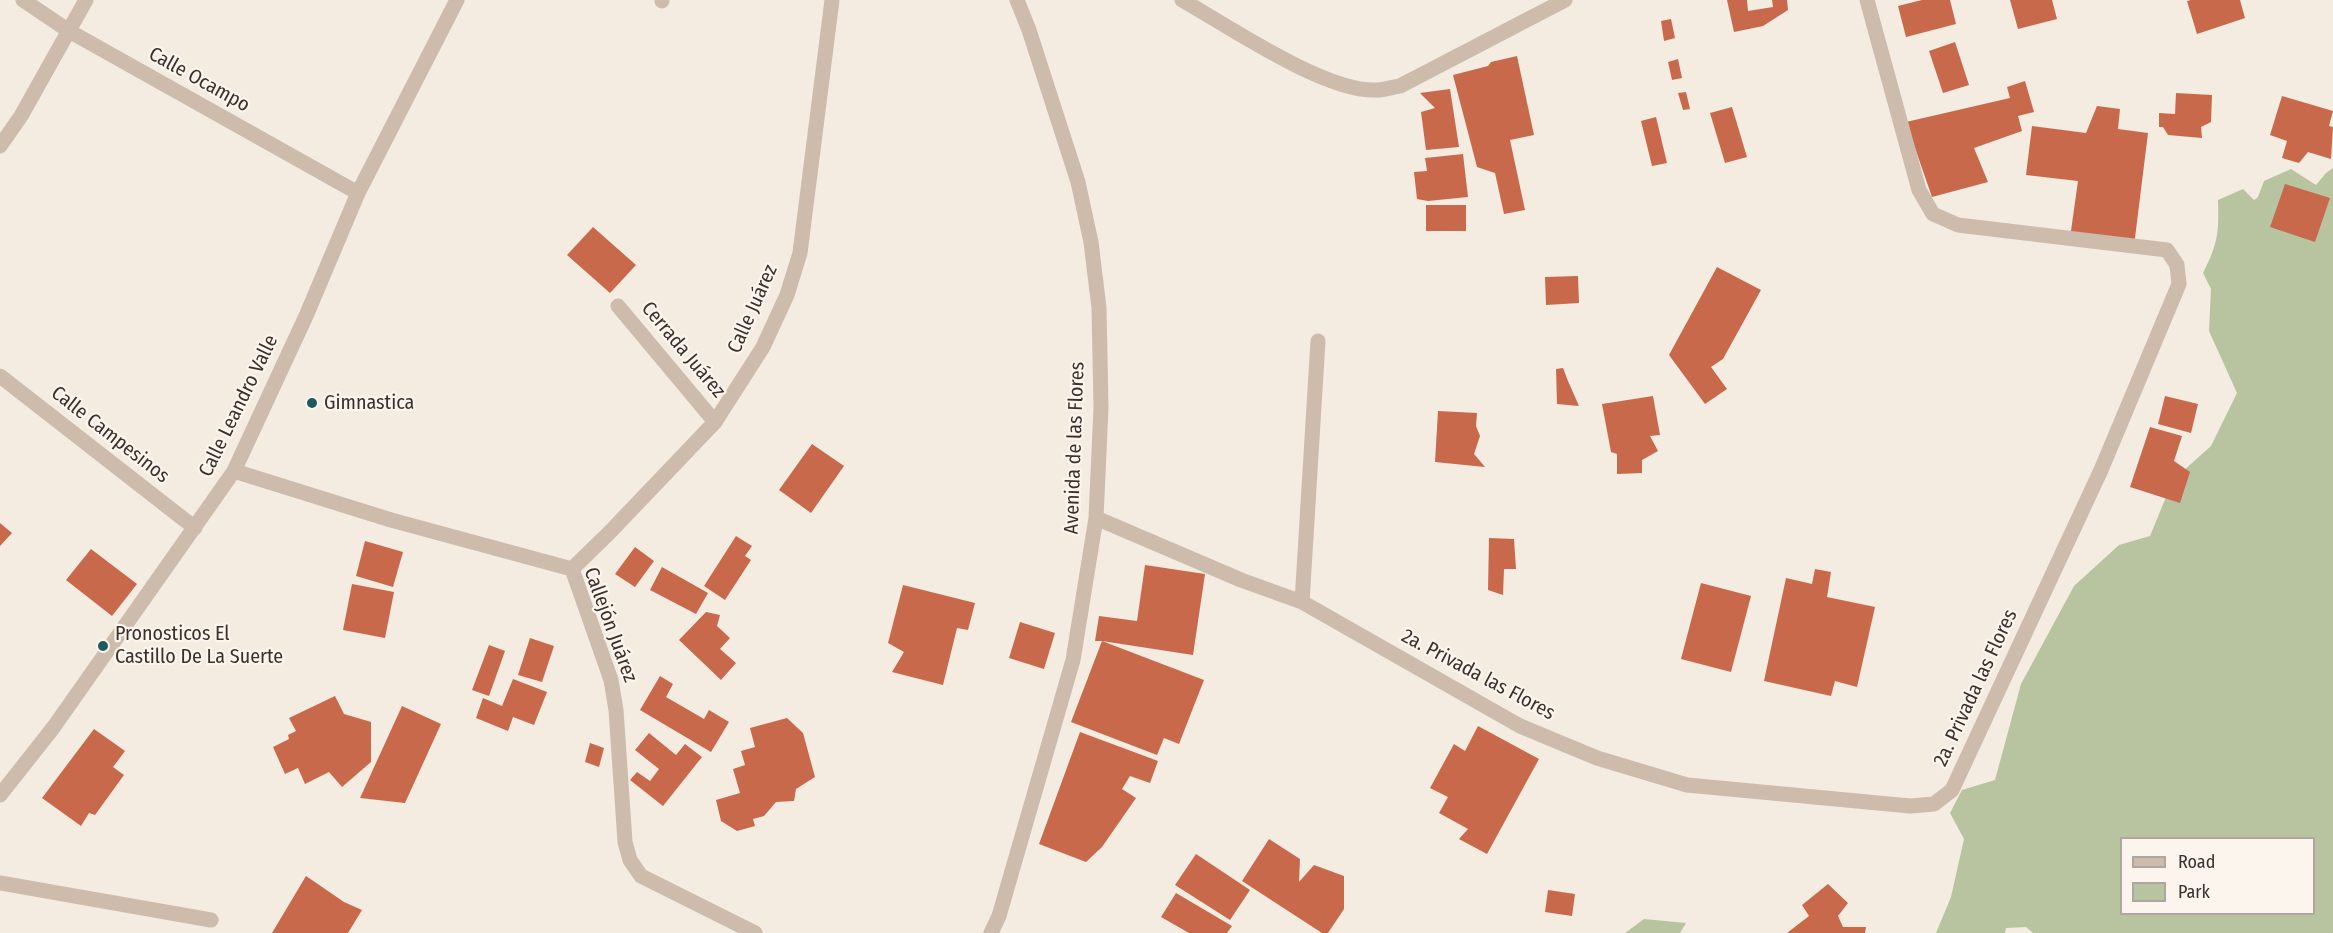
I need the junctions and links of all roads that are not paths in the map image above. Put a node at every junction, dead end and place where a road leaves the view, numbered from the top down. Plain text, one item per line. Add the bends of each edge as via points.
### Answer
1 (23, 0) edge
2 (86, 0) edge
3 (457, 0) edge
4 (832, 0) edge
5 (1017, 0) edge
6 (1182, 0) edge
7 (1565, 0) edge
8 (1867, 0) edge
9 (69, 31) junction
10 (0, 146) edge
11 (358, 193) junction
12 (618, 306) dead end
13 (1318, 341) dead end
14 (0, 376) edge
15 (715, 422) junction
16 (234, 471) junction
17 (1096, 518) junction
18 (195, 528) junction
19 (572, 568) junction
20 (1302, 602) junction
21 (0, 795) edge
22 (0, 883) edge
23 (211, 920) dead end
24 (755, 933) edge
25 (992, 933) edge

1 - 9 street, Calle Ocampo
2 - 9 street
3 - 11 street, Calle Leandro Valle
4 - 15 street, Calle Juárez via 800,253 787,296 763,346
5 - 17 street, Avenida de las Flores via 1078,182 1090,242 1099,319 1101,408
6 - 7 street via 1296,66 1345,86 1376,91 1400,86
8 - 20 street, 2a. Privada las Flores via 1919,190 1933,214 1958,225 2167,250 2177,265 2179,284 2101,470 1952,790 1934,804 1910,806 1687,785 1597,758 1520,726
9 - 10 street
9 - 11 street, Calle Ocampo
11 - 16 street, Calle Leandro Valle
12 - 15 street, Cerrada Juárez
13 - 20 street
14 - 18 street, Calle Campesinos
15 - 19 street, Calle Juárez
16 - 18 street, Calle Leandro Valle
16 - 19 street, Callejón Juárez via 391,520
17 - 20 street, 2a. Privada las Flores
17 - 25 street, Avenida de las Flores via 1073,660
18 - 21 street, Calle Leandro Valle via 53,728
19 - 24 street, Callejón Juárez via 611,680 630,860 641,876
22 - 23 street

